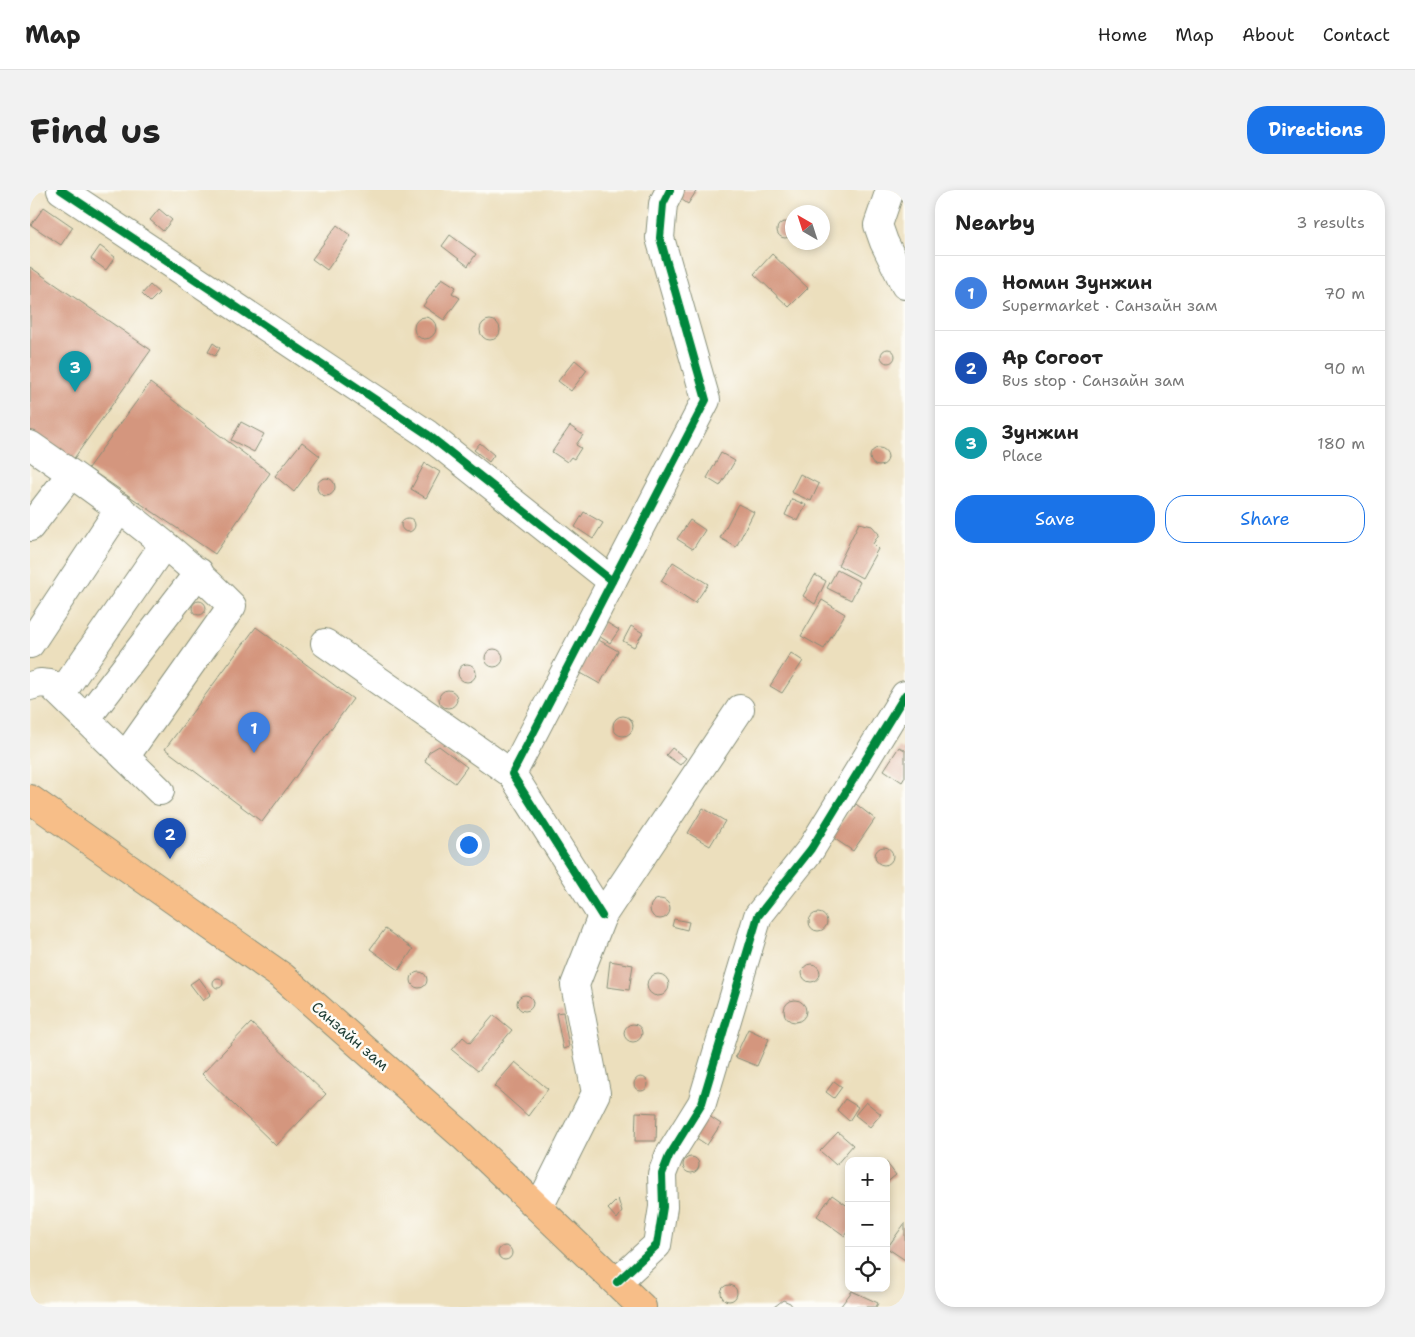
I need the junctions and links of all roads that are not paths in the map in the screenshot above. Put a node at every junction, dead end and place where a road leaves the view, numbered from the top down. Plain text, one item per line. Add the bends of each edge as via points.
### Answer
1 (61, 190) edge
2 (670, 190) edge
3 (890, 190) edge
4 (905, 285) edge
5 (30, 445) edge
6 (71, 474) junction
7 (120, 508) junction
8 (30, 527) edge
9 (163, 546) junction
10 (198, 572) junction
11 (612, 581) junction
12 (325, 643) dead end
13 (30, 644) edge
14 (30, 686) edge
15 (61, 694) junction
16 (905, 696) edge
17 (740, 709) dead end
18 (86, 719) junction
19 (125, 757) junction
20 (512, 774) junction
21 (160, 791) dead end
22 (30, 799) edge
23 (602, 916) junction
24 (539, 1207) junction
25 (617, 1282) junction
26 (642, 1307) edge

1 - 11 street via 427,434
2 - 11 street via 663,204 660,238 706,400
3 - 4 street via 878,225
5 - 6 street
6 - 7 street
6 - 8 street
7 - 9 street
7 - 13 street
9 - 10 street
9 - 15 street
10 - 18 street
10 - 19 street via 232,606
11 - 20 street
12 - 20 street
14 - 15 street via 50,684
15 - 18 street
16 - 25 street via 811,849 758,916 702,1103 669,1156 662,1174 663,1207 657,1244
17 - 23 street
18 - 19 street
19 - 21 street
20 - 23 street
22 - 24 main road, Санзайн зам via 282,977
23 - 24 street via 575,985 596,1093
24 - 25 main road, Санзайн зам
25 - 26 main road, Санзайн зам

